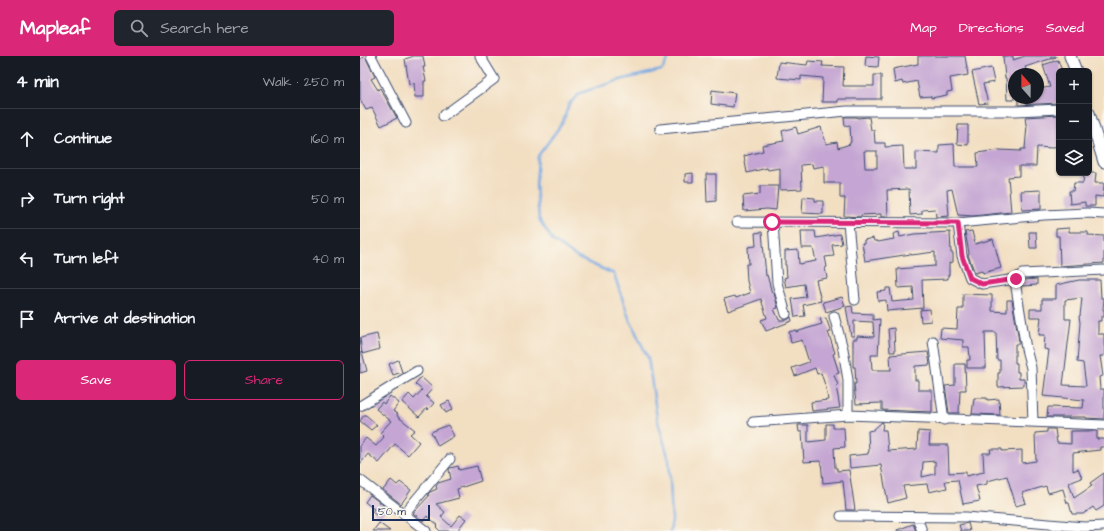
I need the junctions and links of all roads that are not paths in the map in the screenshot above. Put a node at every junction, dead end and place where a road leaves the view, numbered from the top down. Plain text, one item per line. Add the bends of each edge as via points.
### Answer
1 (371, 56) edge
2 (480, 56) edge
3 (1070, 56) edge
4 (1075, 68) edge
5 (1056, 109) edge
6 (443, 116) dead end
7 (1092, 121) edge
8 (406, 123) dead end
9 (660, 129) dead end
10 (1102, 148) edge
11 (1104, 162) edge
12 (1104, 214) edge
13 (737, 222) dead end
14 (772, 222) junction
15 (848, 222) junction
16 (958, 223) junction
17 (1104, 270) edge
18 (1016, 279) junction
19 (855, 300) dead end
20 (786, 314) dead end
21 (834, 316) dead end
22 (933, 341) dead end
23 (417, 371) dead end
24 (360, 406) edge
25 (848, 415) junction
26 (944, 420) junction
27 (753, 422) dead end
28 (1033, 422) junction
29 (1104, 425) edge
30 (450, 459) dead end
31 (360, 480) edge
32 (404, 514) junction
33 (841, 516) dead end
34 (917, 517) junction
35 (1104, 526) edge
36 (1086, 529) edge
37 (426, 531) edge
38 (922, 531) edge

1 - 8 street
2 - 6 street via 494,79
3 - 4 street
5 - 9 street via 847,111
7 - 10 street
10 - 11 street
12 - 16 street via 1044,215
13 - 14 street
14 - 15 street
14 - 20 street via 778,283
15 - 16 street
15 - 19 street
16 - 18 street via 962,256 970,278 982,284
17 - 18 street via 1022,274
18 - 28 street via 1031,368
21 - 25 street via 848,380
22 - 26 street
23 - 24 street
25 - 26 street
25 - 27 street
26 - 28 street
28 - 29 street
30 - 32 street
31 - 32 street
32 - 37 street
33 - 34 street
34 - 36 street via 966,517
34 - 38 street
35 - 36 street

